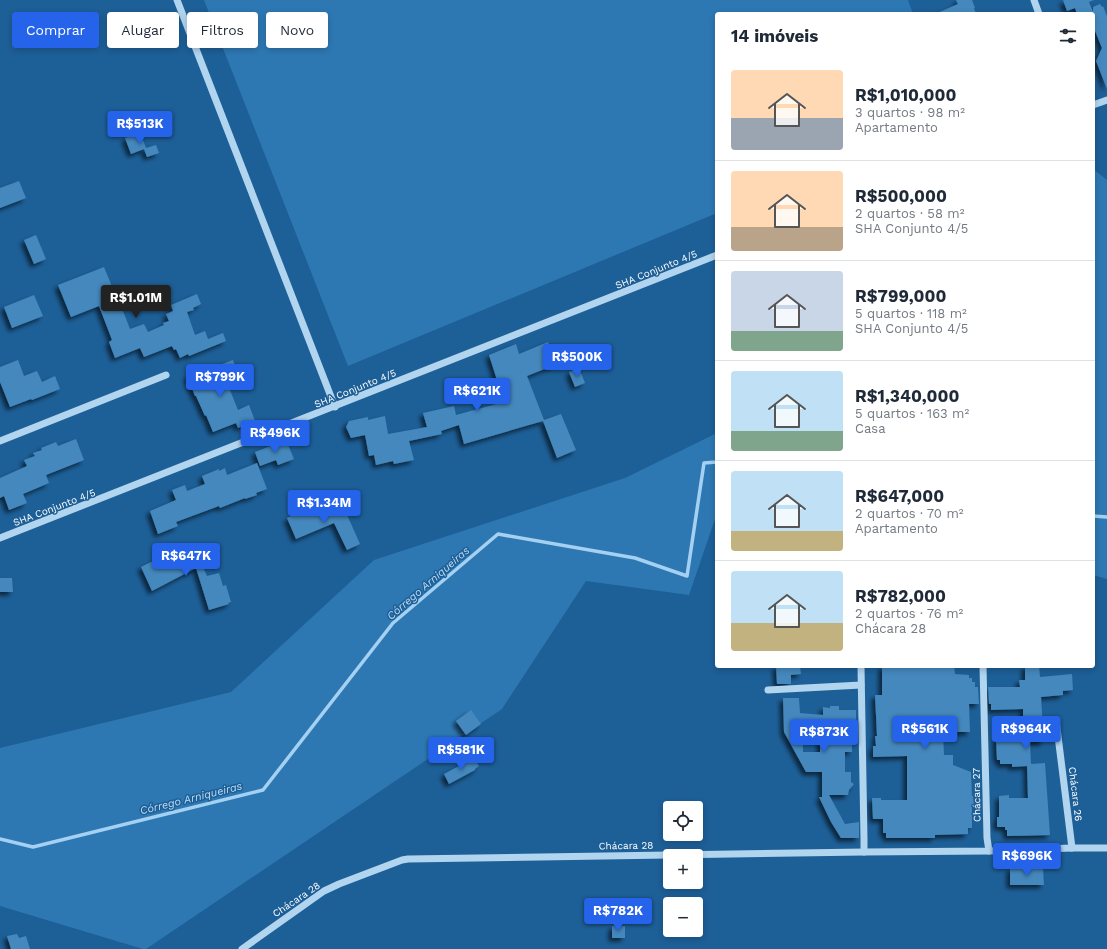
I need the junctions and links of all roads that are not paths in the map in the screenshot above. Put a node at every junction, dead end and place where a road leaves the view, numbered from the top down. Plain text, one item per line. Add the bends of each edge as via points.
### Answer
1 (177, 0) edge
2 (1034, 0) edge
3 (1038, 12) edge
4 (1107, 100) edge
5 (1095, 104) edge
6 (715, 256) edge
7 (166, 375) dead end
8 (335, 407) junction
9 (0, 441) edge
10 (0, 538) edge
11 (861, 668) edge
12 (983, 668) edge
13 (861, 685) junction
14 (768, 690) dead end
15 (1056, 720) dead end
16 (1072, 848) junction
17 (1107, 848) edge
18 (989, 851) junction
19 (864, 852) junction
20 (242, 949) edge

1 - 8 street
2 - 3 street
4 - 5 street
6 - 8 street, SHA Conjunto 4/5
7 - 9 street
8 - 10 street, SHA Conjunto 4/5
11 - 13 street
12 - 18 street, Chácara 27
13 - 14 street
13 - 19 street
15 - 16 street, Chácara 26
16 - 17 street, Chácara 28
16 - 18 street, Chácara 28
18 - 19 street, Chácara 28
19 - 20 street, Chácara 28 via 408,859 324,891

